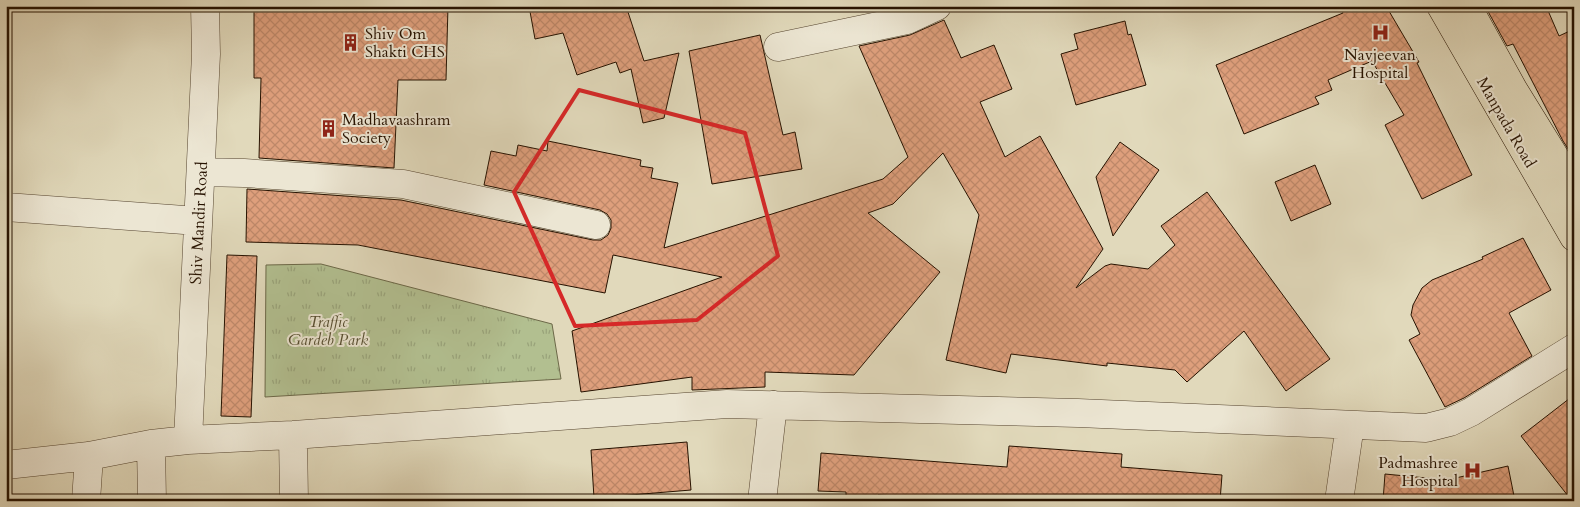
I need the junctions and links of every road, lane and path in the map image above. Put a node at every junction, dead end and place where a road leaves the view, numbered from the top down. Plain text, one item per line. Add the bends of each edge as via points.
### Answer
1 (205, 6) edge
2 (937, 6) edge
3 (1441, 6) edge
4 (1467, 6) edge
5 (778, 47) dead end
6 (201, 172) junction
7 (1574, 188) edge
8 (6, 207) edge
9 (198, 221) junction
10 (596, 225) dead end
11 (1574, 237) edge
12 (1574, 348) edge
13 (773, 406) junction
14 (1350, 425) junction
15 (293, 435) junction
16 (188, 440) junction
17 (151, 444) junction
18 (89, 456) junction
19 (6, 465) edge
20 (86, 501) edge
21 (152, 501) edge
22 (294, 501) edge
23 (762, 501) edge
24 (1339, 501) edge

1 - 6 street, Shiv Mandir Road
2 - 5 street via 907,20
3 - 11 main road, Manpada Road
4 - 7 main road, Manpada Road
6 - 9 street, Shiv Mandir Road
6 - 10 street via 403,184
8 - 9 street
9 - 16 street, Shiv Mandir Road
12 - 14 street via 1450,422 1426,428
13 - 14 street via 1078,413
13 - 15 street via 727,404
13 - 23 street
14 - 24 street
15 - 16 street
15 - 22 street
16 - 17 street
17 - 18 street
17 - 21 street
18 - 19 street
18 - 20 street

